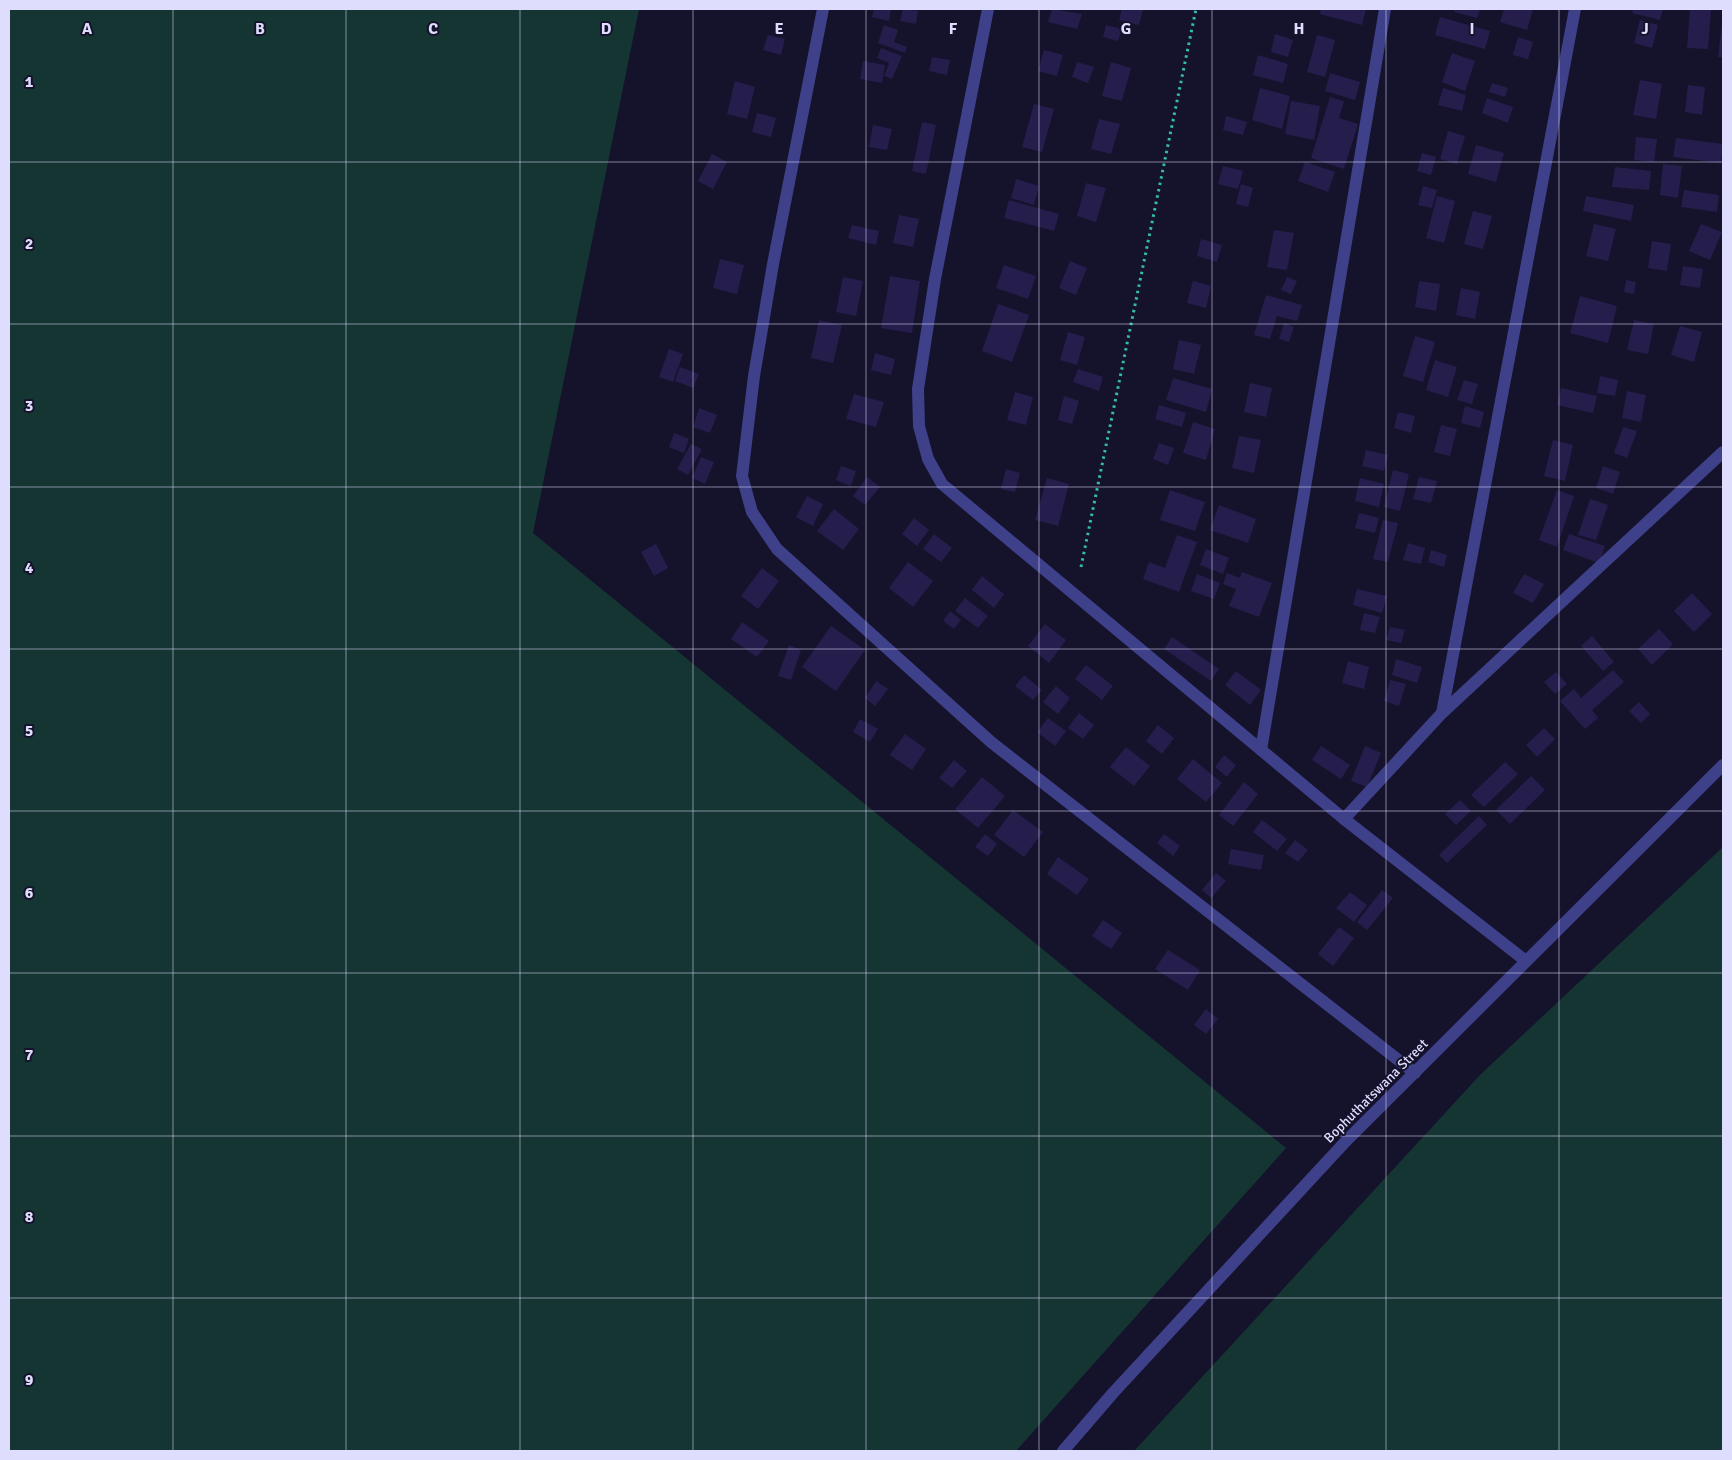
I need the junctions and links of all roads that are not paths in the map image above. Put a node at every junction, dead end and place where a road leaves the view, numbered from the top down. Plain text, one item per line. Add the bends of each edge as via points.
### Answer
1 (823, 9) edge
2 (988, 9) edge
3 (1385, 9) edge
4 (1575, 9) edge
5 (1723, 452) edge
6 (1442, 713) junction
7 (1261, 750) junction
8 (1723, 765) edge
9 (1344, 819) junction
10 (1526, 961) junction
11 (1415, 1073) junction
12 (1063, 1451) edge

1 - 11 street via 754,376 742,476 752,512 777,549 992,742
2 - 7 street via 935,279 918,389 919,426 928,459 942,484
3 - 7 street
4 - 6 street
5 - 6 street
6 - 9 street
7 - 9 street
8 - 10 street, Bophuthatswana Street
9 - 10 street
10 - 11 street, Bophuthatswana Street
11 - 12 street, Bophuthatswana Street via 1246,1248

